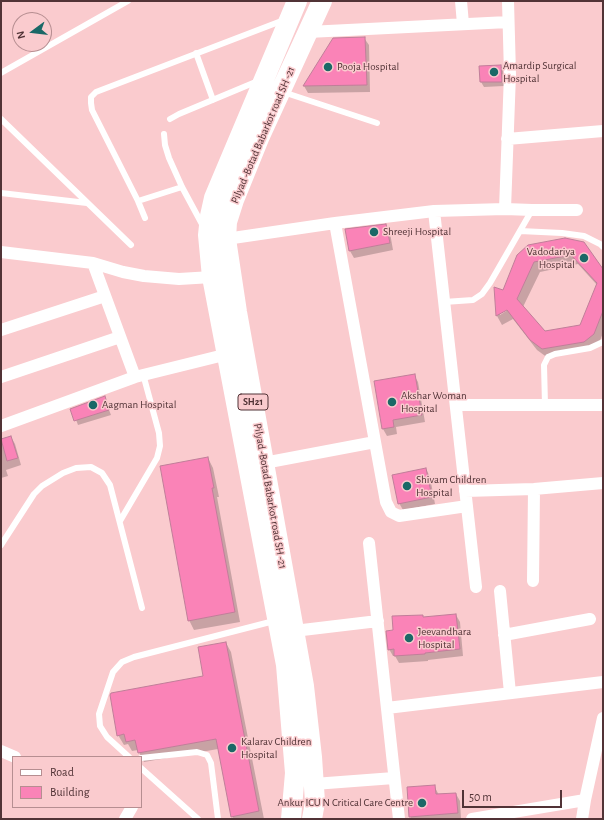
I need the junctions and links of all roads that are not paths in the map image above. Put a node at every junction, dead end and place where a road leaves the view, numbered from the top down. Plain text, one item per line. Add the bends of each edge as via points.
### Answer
1 (128, 1) edge
2 (461, 1) edge
3 (508, 1) edge
4 (306, 9) edge
5 (508, 22) junction
6 (463, 24) junction
7 (308, 32) junction
8 (196, 53) junction
9 (1, 74) edge
10 (265, 79) junction
11 (281, 91) junction
12 (213, 100) junction
13 (1, 120) edge
14 (170, 120) dead end
15 (377, 123) dead end
16 (603, 131) edge
17 (164, 134) dead end
18 (507, 139) junction
19 (182, 187) junction
20 (1, 193) edge
21 (138, 201) junction
22 (87, 203) junction
23 (505, 209) junction
24 (532, 210) junction
25 (577, 210) dead end
26 (434, 211) junction
27 (145, 218) dead end
28 (335, 223) junction
29 (520, 231) junction
30 (217, 237) junction
31 (131, 245) dead end
32 (603, 247) edge
33 (3, 256) edge
34 (92, 263) junction
35 (212, 277) junction
36 (105, 296) junction
37 (444, 302) junction
38 (1, 330) edge
39 (120, 337) junction
40 (603, 342) edge
41 (235, 352) junction
42 (139, 376) junction
43 (1, 377) edge
44 (456, 405) junction
45 (545, 405) junction
46 (603, 405) edge
47 (1, 426) edge
48 (375, 442) junction
49 (264, 463) junction
50 (603, 483) edge
51 (534, 489) junction
52 (465, 491) junction
53 (467, 506) junction
54 (120, 521) junction
55 (369, 543) dead end
56 (1, 545) edge
57 (534, 581) dead end
58 (476, 587) dead end
59 (500, 592) dead end
60 (142, 608) dead end
61 (590, 619) dead end
62 (277, 620) junction
63 (378, 621) junction
64 (294, 631) junction
65 (504, 635) junction
66 (603, 682) edge
67 (510, 693) junction
68 (387, 708) junction
69 (603, 718) edge
70 (601, 735) edge
71 (1, 751) edge
72 (13, 756) edge
73 (128, 756) edge
74 (142, 758) edge
75 (142, 769) edge
76 (394, 778) junction
77 (314, 784) junction
78 (585, 800) junction
79 (130, 808) edge
80 (478, 818) edge
81 (125, 819) edge
82 (198, 819) edge
83 (218, 819) edge
84 (291, 819) edge
85 (312, 819) edge
86 (399, 819) edge
87 (582, 819) edge

1 - 9 lane
2 - 6 street
3 - 5 street
4 - 7 main road, Pilyad -Botad Babarkot road SH -21 / SH21
4 - 8 lane
4 - 10 main road, Pilyad -Botad Babarkot road SH -21 / SH21
5 - 6 street
5 - 18 street via 510,74
6 - 7 street
7 - 11 main road, Pilyad -Botad Babarkot road SH -21 / SH21
8 - 12 lane
8 - 21 lane via 96,92 91,97 92,110
10 - 12 lane
10 - 30 main road, Pilyad -Botad Babarkot road SH -21 / SH21 via 214,198 210,216
11 - 15 lane
11 - 30 main road, Pilyad -Botad Babarkot road SH -21 / SH21 via 260,136 227,222
12 - 14 lane
13 - 22 lane
16 - 18 street
17 - 19 lane via 169,158
18 - 23 street
19 - 21 lane
19 - 30 lane
20 - 22 lane
21 - 27 lane
22 - 31 lane
23 - 24 street
23 - 26 street
24 - 25 street
24 - 29 lane
26 - 28 street
26 - 37 street
28 - 30 street
28 - 48 street
29 - 32 lane via 584,236
29 - 37 lane via 482,294 472,300
30 - 35 main road, Pilyad -Botad Babarkot road SH -21 / SH21
30 - 41 main road, Pilyad -Botad Babarkot road SH -21 / SH21
33 - 34 street
34 - 35 street via 144,276 179,279
34 - 36 street
35 - 41 main road, Pilyad -Botad Babarkot road SH -21 / SH21
36 - 38 street
36 - 39 street
37 - 44 street
39 - 42 street
39 - 43 street
40 - 45 lane via 590,348 548,357 544,365
41 - 42 street
41 - 49 main road, Pilyad -Botad Babarkot road SH -21 / SH21
41 - 62 main road, Pilyad -Botad Babarkot road SH -21 / SH21
42 - 47 street
42 - 54 lane via 159,433 160,446 158,458
44 - 45 street
44 - 52 street
45 - 46 street
48 - 49 street
48 - 53 street via 386,502 391,512 399,516
49 - 64 main road, Pilyad -Botad Babarkot road SH -21 / SH21
50 - 51 street
51 - 52 street
51 - 57 street
52 - 53 street
53 - 58 street
54 - 56 lane via 110,485 102,473 91,467 76,468 63,473 34,494
54 - 60 lane
55 - 63 street
59 - 65 street
61 - 65 street
62 - 73 lane via 122,662 113,672 99,714 100,726 106,737
62 - 84 main road, Pilyad -Botad Babarkot road SH -21 / SH21 via 286,665 294,773
63 - 64 street
63 - 68 street
64 - 77 main road, Pilyad -Botad Babarkot road SH -21 / SH21 via 304,686
65 - 67 street
66 - 67 street
67 - 68 street
68 - 76 street
69 - 70 street
70 - 78 street
71 - 72 street
74 - 83 lane via 197,752 207,755
75 - 82 lane
76 - 77 street
76 - 86 street
77 - 85 main road, Pilyad -Botad Babarkot road SH -21 / SH21 via 315,802
78 - 80 street
78 - 87 street
79 - 81 street

